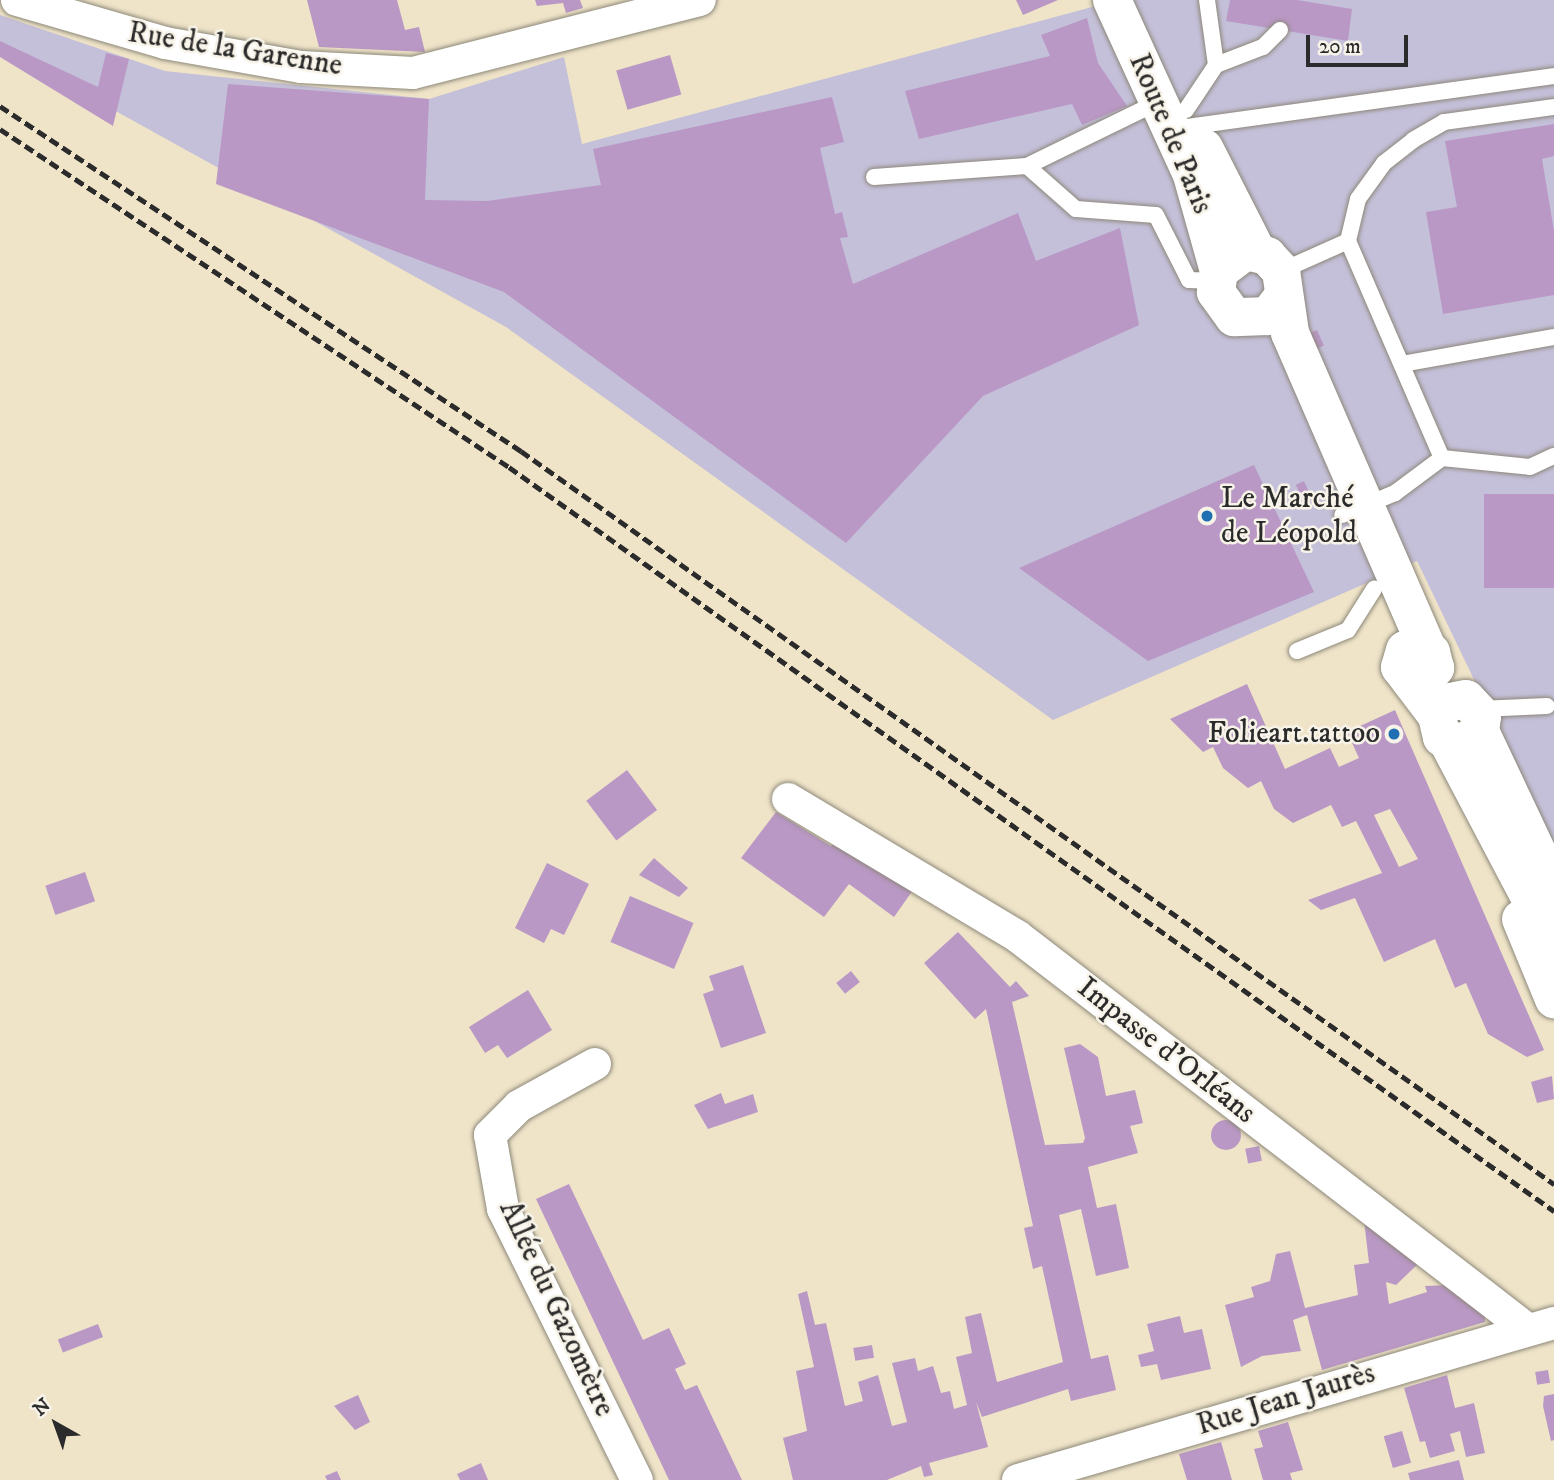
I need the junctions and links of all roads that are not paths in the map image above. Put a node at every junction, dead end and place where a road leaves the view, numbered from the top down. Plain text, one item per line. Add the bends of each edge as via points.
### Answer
1 (17, 0) edge
2 (700, 0) edge
3 (1112, 0) edge
4 (1138, 0) edge
5 (1207, 0) edge
6 (1280, 30) dead end
7 (1216, 65) junction
8 (1554, 76) edge
9 (1554, 107) edge
10 (1177, 117) junction
11 (1027, 166) junction
12 (874, 177) dead end
13 (1348, 241) junction
14 (1274, 274) junction
15 (1217, 276) junction
16 (1245, 320) junction
17 (1554, 337) edge
18 (1402, 365) junction
19 (1554, 456) edge
20 (1442, 458) junction
21 (1351, 510) junction
22 (1374, 590) junction
23 (1297, 651) dead end
24 (1419, 661) junction
25 (1546, 706) dead end
26 (1462, 719) junction
27 (788, 799) dead end
28 (1483, 812) junction
29 (1554, 888) edge
30 (1554, 943) edge
31 (1554, 999) edge
32 (595, 1064) dead end
33 (1540, 1326) edge
34 (637, 1480) edge
35 (1018, 1480) edge

1 - 2 street, Rue de la Garenne via 165,43 301,67 413,72
3 - 10 main road, Route de Paris
4 - 10 main road, Route de Paris
5 - 7 lane
6 - 7 lane via 1263,47
7 - 10 lane
8 - 10 lane
9 - 13 lane via 1444,122 1413,141 1384,163 1359,199
10 - 11 lane
10 - 14 main road, Route de Paris
10 - 15 main road, Route de Paris via 1212,233
11 - 12 lane
11 - 15 lane via 1076,209 1156,215 1189,280
13 - 14 lane
13 - 18 lane
14 - 15 main road via 1235,254
14 - 16 main road via 1268,316
14 - 21 main road, Route de Paris
15 - 16 main road, Route de Paris via 1226,311
16 - 21 main road, Route de Paris via 1267,345
17 - 18 lane
18 - 20 lane
19 - 20 lane via 1530,467
20 - 21 lane via 1395,493
21 - 22 main road, Route de Paris
21 - 24 main road, Route de Paris
22 - 23 lane via 1348,630
22 - 24 main road, Route de Paris
24 - 26 main road, Route de Paris
25 - 26 lane
26 - 28 main road, Route de Paris
26 - 29 main road, Route de Paris
27 - 33 street, Impasse d'Orléans via 1017,936
28 - 30 main road, Route de Paris
28 - 31 main road, Route de Paris
32 - 34 street, Allée du Gazomètre via 519,1106 490,1135 503,1209
33 - 35 street, Rue Jean Jaurès

